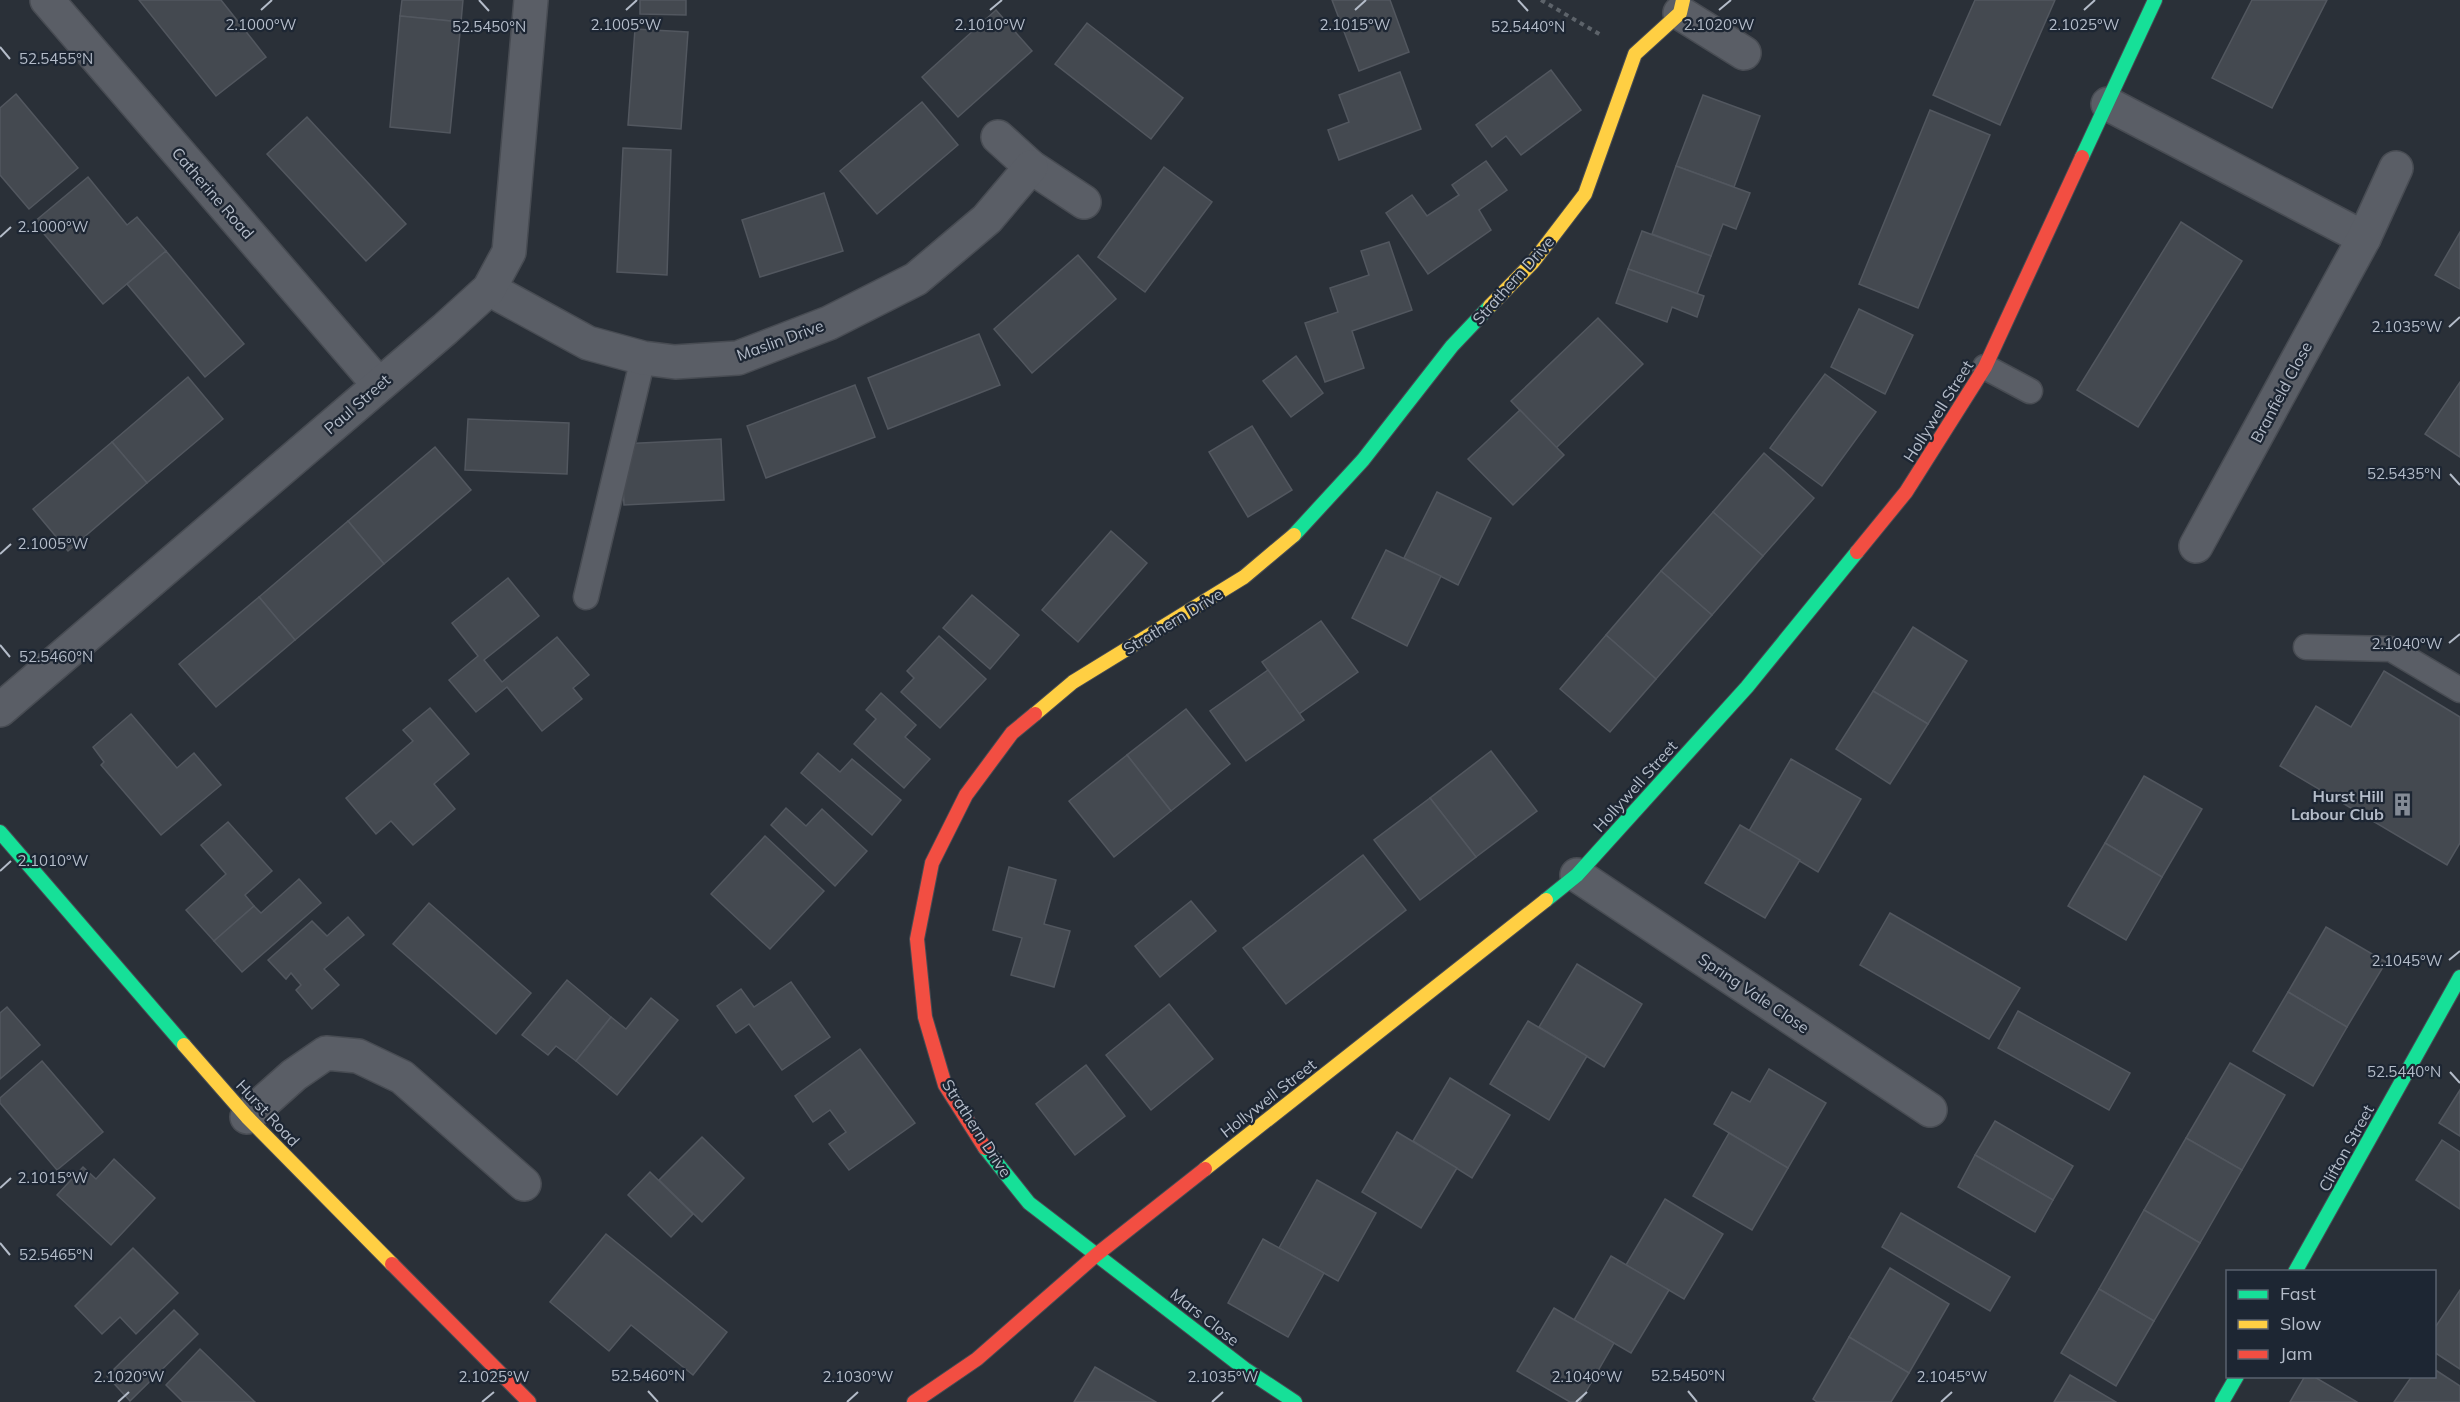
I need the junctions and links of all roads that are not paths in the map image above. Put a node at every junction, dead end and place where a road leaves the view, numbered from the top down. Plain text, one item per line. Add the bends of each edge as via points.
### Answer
1 (47, 0) edge
2 (531, 0) edge
3 (2155, 0) edge
4 (1681, 7) edge
5 (1744, 53) dead end
6 (2108, 104) junction
7 (998, 136) dead end
8 (1031, 167) junction
9 (2396, 168) dead end
10 (1084, 202) dead end
11 (2364, 238) junction
12 (489, 289) junction
13 (643, 358) junction
14 (1985, 367) junction
15 (379, 385) junction
16 (2030, 391) dead end
17 (2196, 546) dead end
18 (586, 597) dead end
19 (2306, 647) dead end
20 (2460, 690) edge
21 (0, 710) edge
22 (0, 832) edge
23 (1578, 875) junction
24 (2460, 977) edge
25 (1930, 1110) dead end
26 (247, 1117) junction
27 (524, 1184) dead end
28 (1096, 1255) junction
29 (2296, 1270) edge
30 (2236, 1378) edge
31 (529, 1402) edge
32 (914, 1402) edge
33 (1295, 1402) edge
34 (2222, 1402) edge

1 - 15 street, Catherine Road
2 - 12 street, Paul Street via 509,252
3 - 6 street, Hollywell Street
4 - 5 street, Strathern Drive
4 - 28 street, Strathern Drive via 1635,54 1585,194 1533,262 1452,346 1363,460 1304,527 1244,577 1073,682 1012,733 966,795 932,864 917,939 925,1017 945,1085 988,1152 1029,1203
6 - 11 street
6 - 14 street, Hollywell Street
7 - 8 street
8 - 10 street
8 - 13 street, Maslin Drive via 987,219 916,279 829,323 738,358 675,362
9 - 11 street, Branfield Close
11 - 17 street, Branfield Close
12 - 13 street, Maslin Drive via 588,343
12 - 15 street, Paul Street
13 - 18 lane
14 - 16 lane
14 - 23 street, Hollywell Street via 1906,492 1747,687
15 - 21 street, Paul Street
19 - 20 lane via 2391,649
22 - 26 street, Hurst Road
23 - 25 street, Spring Vale Close
23 - 28 street, Hollywell Street
24 - 29 street, Clifton Street
26 - 27 street via 294,1075 326,1053 358,1056 402,1077
26 - 31 street, Hurst Road
28 - 32 street, Hollywell Street via 977,1359
28 - 33 street, Mars Close via 1245,1369
30 - 34 street

